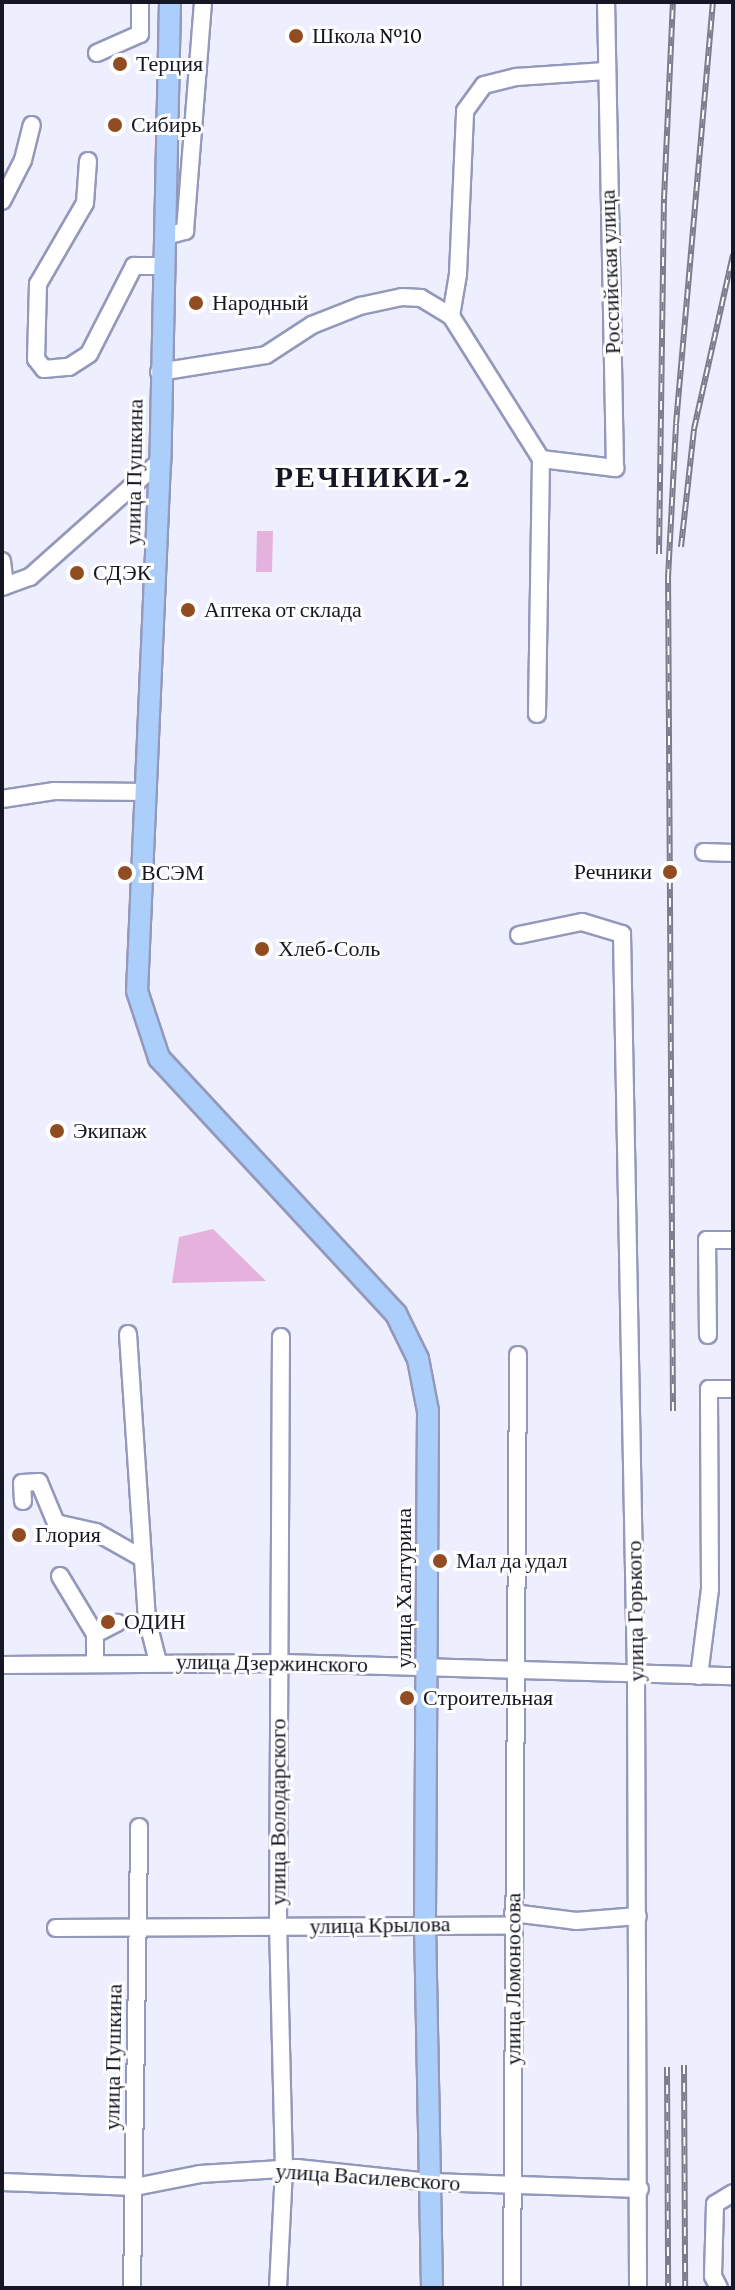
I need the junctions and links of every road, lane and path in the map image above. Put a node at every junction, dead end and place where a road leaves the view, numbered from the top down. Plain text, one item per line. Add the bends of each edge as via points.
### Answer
1 (140, 2) edge
2 (170, 2) edge
3 (203, 2) edge
4 (606, 2) edge
5 (97, 53) dead end
6 (605, 71) junction
7 (32, 125) dead end
8 (88, 161) dead end
9 (2, 201) edge
10 (166, 236) junction
11 (165, 266) junction
12 (451, 316) junction
13 (159, 372) junction
14 (541, 459) junction
15 (160, 461) junction
16 (2, 561) edge
17 (4, 587) edge
18 (537, 714) dead end
19 (146, 792) junction
20 (6, 795) edge
21 (704, 852) dead end
22 (733, 853) edge
23 (519, 935) dead end
24 (137, 991) joint
25 (733, 1240) edge
26 (128, 1334) dead end
27 (708, 1335) dead end
28 (281, 1337) dead end
29 (518, 1355) dead end
30 (733, 1389) edge
31 (23, 1501) dead end
32 (142, 1558) junction
33 (60, 1576) dead end
34 (117, 1623) dead end
35 (95, 1634) junction
36 (158, 1662) junction
37 (95, 1663) junction
38 (283, 1663) junction
39 (2, 1665) edge
40 (427, 1666) junction
41 (515, 1669) junction
42 (699, 1676) junction
43 (733, 1676) edge
44 (636, 1677) junction
45 (139, 1827) dead end
46 (638, 1916) junction
47 (513, 1919) junction
48 (425, 1923) junction
49 (140, 1927) junction
50 (278, 1927) junction
51 (56, 1928) dead end
52 (284, 2169) junction
53 (2, 2182) edge
54 (431, 2182) junction
55 (512, 2185) junction
56 (135, 2187) junction
57 (640, 2189) junction
58 (733, 2193) edge
59 (132, 2288) edge
60 (278, 2288) edge
61 (432, 2288) edge
62 (512, 2288) edge
63 (638, 2288) edge
64 (719, 2288) edge

1 - 5 street via 140,34
2 - 10 main road, улица Пушкина
3 - 10 street via 185,231
4 - 6 street, Российская улица
6 - 12 street via 517,77 484,85 465,111 458,274
6 - 14 street, Российская улица via 615,468
7 - 9 street via 23,160
8 - 11 street via 85,203 38,284 36,359 44,369 69,367 89,354 134,266
10 - 11 main road, улица Пушкина
11 - 13 main road, улица Пушкина
12 - 13 street via 421,298 402,297 312,325 266,355
12 - 14 street
13 - 15 main road, улица Пушкина
14 - 18 street
15 - 17 street via 30,577
15 - 19 main road, улица Пушкина
16 - 17 street
19 - 20 street
19 - 24 main road, улица Пушкина
21 - 22 street
23 - 44 street, улица Горького via 582,922 622,934
24 - 40 main road, улица Халтурина via 159,1058 396,1314 418,1359 428,1411
25 - 27 street via 707,1240
26 - 32 street
28 - 38 street, улица Володарского
29 - 41 street, улица Ломоносова
30 - 42 street via 709,1389 710,1589
31 - 32 street via 22,1483 39,1482 56,1523 96,1532
32 - 36 street via 147,1619
33 - 35 street
34 - 35 street
35 - 37 street
36 - 37 street, улица Дзержинского
36 - 38 street, улица Дзержинского
37 - 39 street, улица Дзержинского
38 - 40 street, улица Дзержинского
38 - 50 street, улица Володарского via 278,1668
40 - 41 street, улица Дзержинского
40 - 48 main road, улица Халтурина
41 - 44 street, улица Дзержинского
41 - 47 street, улица Ломоносова
42 - 43 street, улица Дзержинского
42 - 44 street, улица Дзержинского
44 - 46 street, улица Горького
45 - 49 street, улица Пушкина
46 - 47 street, улица Крылова
46 - 57 street, улица Горького
47 - 48 street, улица Крылова
47 - 55 street, улица Ломоносова
48 - 50 street, улица Крылова
48 - 54 main road, улица Халтурина
49 - 50 street, улица Крылова
49 - 51 street, улица Крылова
49 - 56 street, улица Пушкина
50 - 52 street, улица Володарского
52 - 54 street, улица Василевского
52 - 56 street, улица Василевского via 200,2174
52 - 60 street, улица Володарского
53 - 56 street, улица Василевского
54 - 55 street, улица Василевского
54 - 61 main road, улица Халтурина
55 - 57 street, улица Василевского
55 - 62 street, улица Ломоносова
56 - 59 street, улица Пушкина
57 - 63 street, улица Горького
58 - 64 street via 715,2204 713,2276

